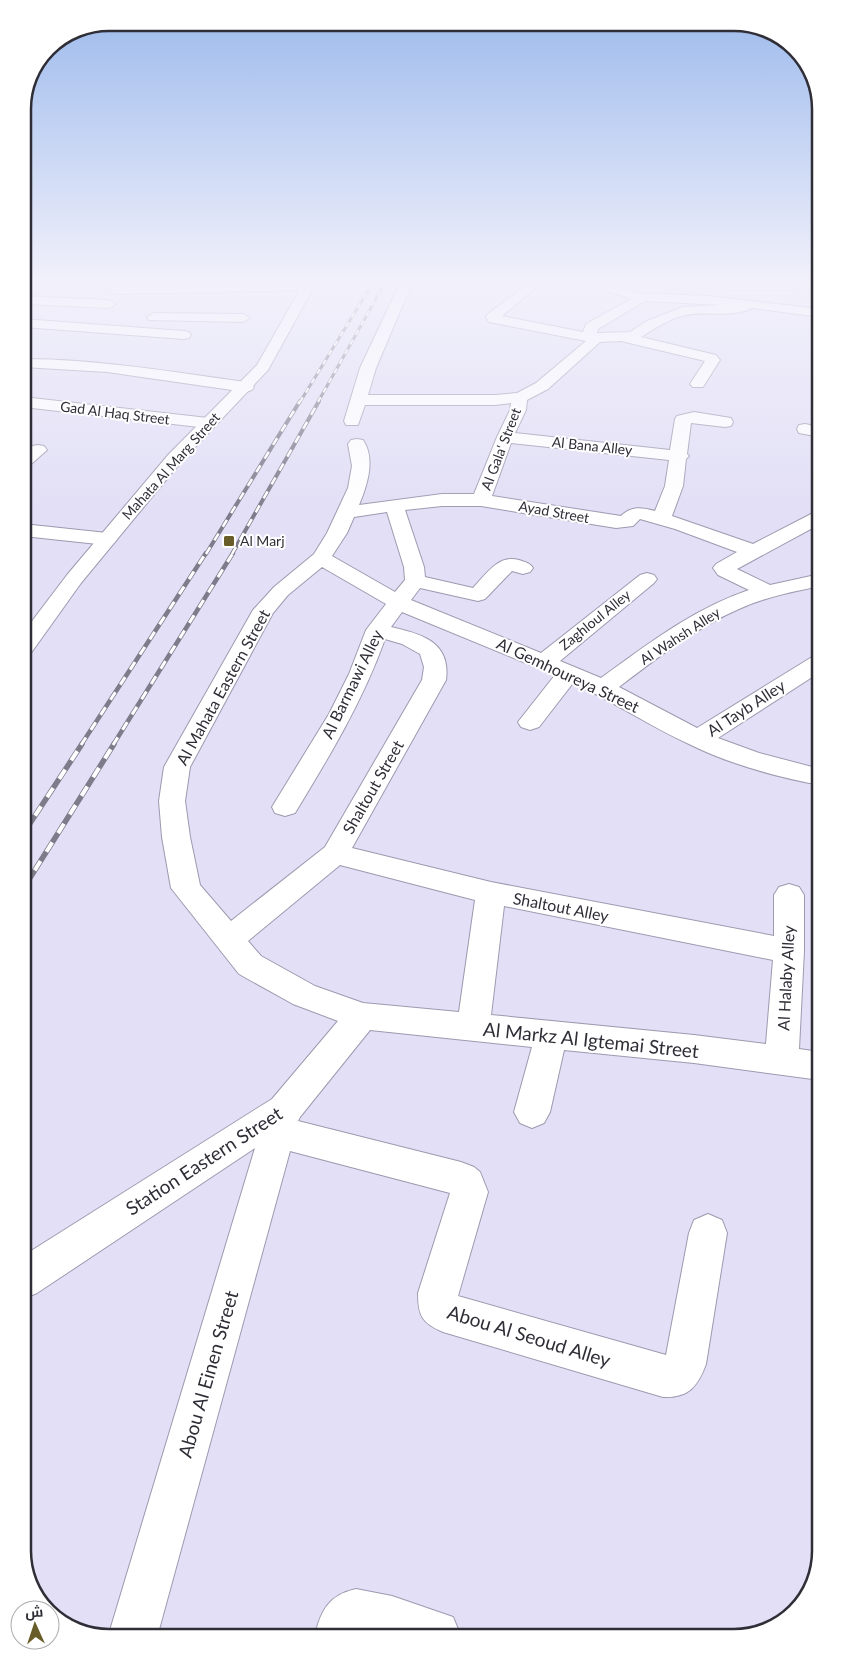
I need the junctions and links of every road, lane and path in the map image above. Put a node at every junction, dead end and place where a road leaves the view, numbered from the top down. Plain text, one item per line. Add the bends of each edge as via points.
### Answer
1 (268, 358) edge
2 (372, 358) edge
3 (574, 358) edge
4 (712, 358) edge
5 (31, 363) edge
6 (698, 384) dead end
7 (246, 387) junction
8 (519, 397) junction
9 (358, 400) junction
10 (31, 403) edge
11 (725, 422) dead end
12 (208, 423) junction
13 (505, 437) junction
14 (38, 450) dead end
15 (31, 456) edge
16 (680, 456) junction
17 (485, 500) junction
18 (394, 505) junction
19 (345, 512) junction
20 (661, 519) junction
21 (487, 520) dead end
22 (812, 521) edge
23 (31, 531) edge
24 (107, 539) junction
25 (755, 552) junction
26 (321, 558) junction
27 (523, 568) dead end
28 (647, 579) dead end
29 (415, 581) junction
30 (812, 582) edge
31 (769, 592) junction
32 (399, 603) junction
33 (377, 630) junction
34 (31, 638) edge
35 (544, 662) junction
36 (812, 667) edge
37 (569, 673) junction
38 (603, 688) junction
39 (530, 722) dead end
40 (698, 739) junction
41 (812, 775) edge
42 (285, 807) dead end
43 (335, 854) junction
44 (491, 893) junction
45 (789, 895) dead end
46 (229, 939) junction
47 (789, 951) junction
48 (362, 1016) junction
49 (473, 1028) junction
50 (551, 1036) junction
51 (782, 1061) junction
52 (812, 1065) edge
53 (532, 1112) dead end
54 (281, 1121) junction
55 (708, 1234) dead end
56 (31, 1274) edge
57 (134, 1629) edge
58 (342, 1629) edge
59 (419, 1629) edge

1 - 7 street, Mahata Al Marg Street
2 - 9 street
3 - 8 street, Al Gala' Street via 542,386
4 - 6 street via 714,360
5 - 7 street via 134,371
7 - 12 street, Mahata Al Marg Street
8 - 9 street, Al Gala' Street via 495,400
8 - 13 street, Al Gala' Street via 518,410
9 - 19 street, Al Mahata Eastern Street via 355,433 361,466 357,488
10 - 12 street, Gad Al Haq Street
11 - 16 street via 694,417 684,419
12 - 24 street, Mahata Al Marg Street
13 - 16 street, Al Bana Alley
13 - 17 street, Al Gala' Street
14 - 15 street
16 - 20 street via 674,486
17 - 18 street, Ayad Street
17 - 20 street, Ayad Street via 616,522 626,522 634,514
17 - 21 street, Al Gala' Street
18 - 19 street, Ayad Street
18 - 29 street
19 - 26 street, Al Mahata Eastern Street via 337,533
20 - 25 street, Ayad Street
22 - 25 street
23 - 24 street
24 - 34 street, Mahata Al Marg Street
25 - 31 street via 722,570
26 - 32 street, Al Gemhoureya Street
26 - 46 street, Al Mahata Eastern Street via 264,610 178,767 172,801 186,888
27 - 29 street via 507,565 478,595
28 - 35 street, Zaghloul Alley
29 - 32 street, Al Barmawi Alley
30 - 31 street, Al Wahsh Alley
31 - 38 street, Al Wahsh Alley via 748,597 692,624
32 - 33 street, Al Barmawi Alley
32 - 35 street, Al Gemhoureya Street
33 - 42 street, Al Barmawi Alley via 361,674 341,714
33 - 43 street, Shaltout Street via 414,640 427,648 438,669
35 - 37 street, Al Gemhoureya Street
36 - 40 street, Al Tayb Alley
37 - 38 street, Al Gemhoureya Street
37 - 39 street
38 - 40 street, Al Gemhoureya Street
40 - 41 street, Al Gemhoureya Street via 751,759
43 - 44 street, Shaltout Alley
43 - 46 street, Shaltout Street
44 - 47 street, Shaltout Alley
44 - 49 street
45 - 47 street, Al Halaby Alley
46 - 48 street, Al Mahata Eastern Street via 250,965 304,995
47 - 51 street, Al Halaby Alley
48 - 49 street, Al Markz Al Igtemai Street
48 - 54 street, Station Eastern Street
49 - 50 street, Al Markz Al Igtemai Street
50 - 51 street, Al Markz Al Igtemai Street
50 - 53 street
51 - 52 street, Al Markz Al Igtemai Street
54 - 55 street, Abou Al Seoud Alley via 461,1179 467,1184 469,1192 438,1293 438,1306 443,1312 663,1376 678,1375 683,1371
54 - 56 street, Station Eastern Street
54 - 57 street, Abou Al Einen Street
58 - 59 street via 350,1615 363,1612

